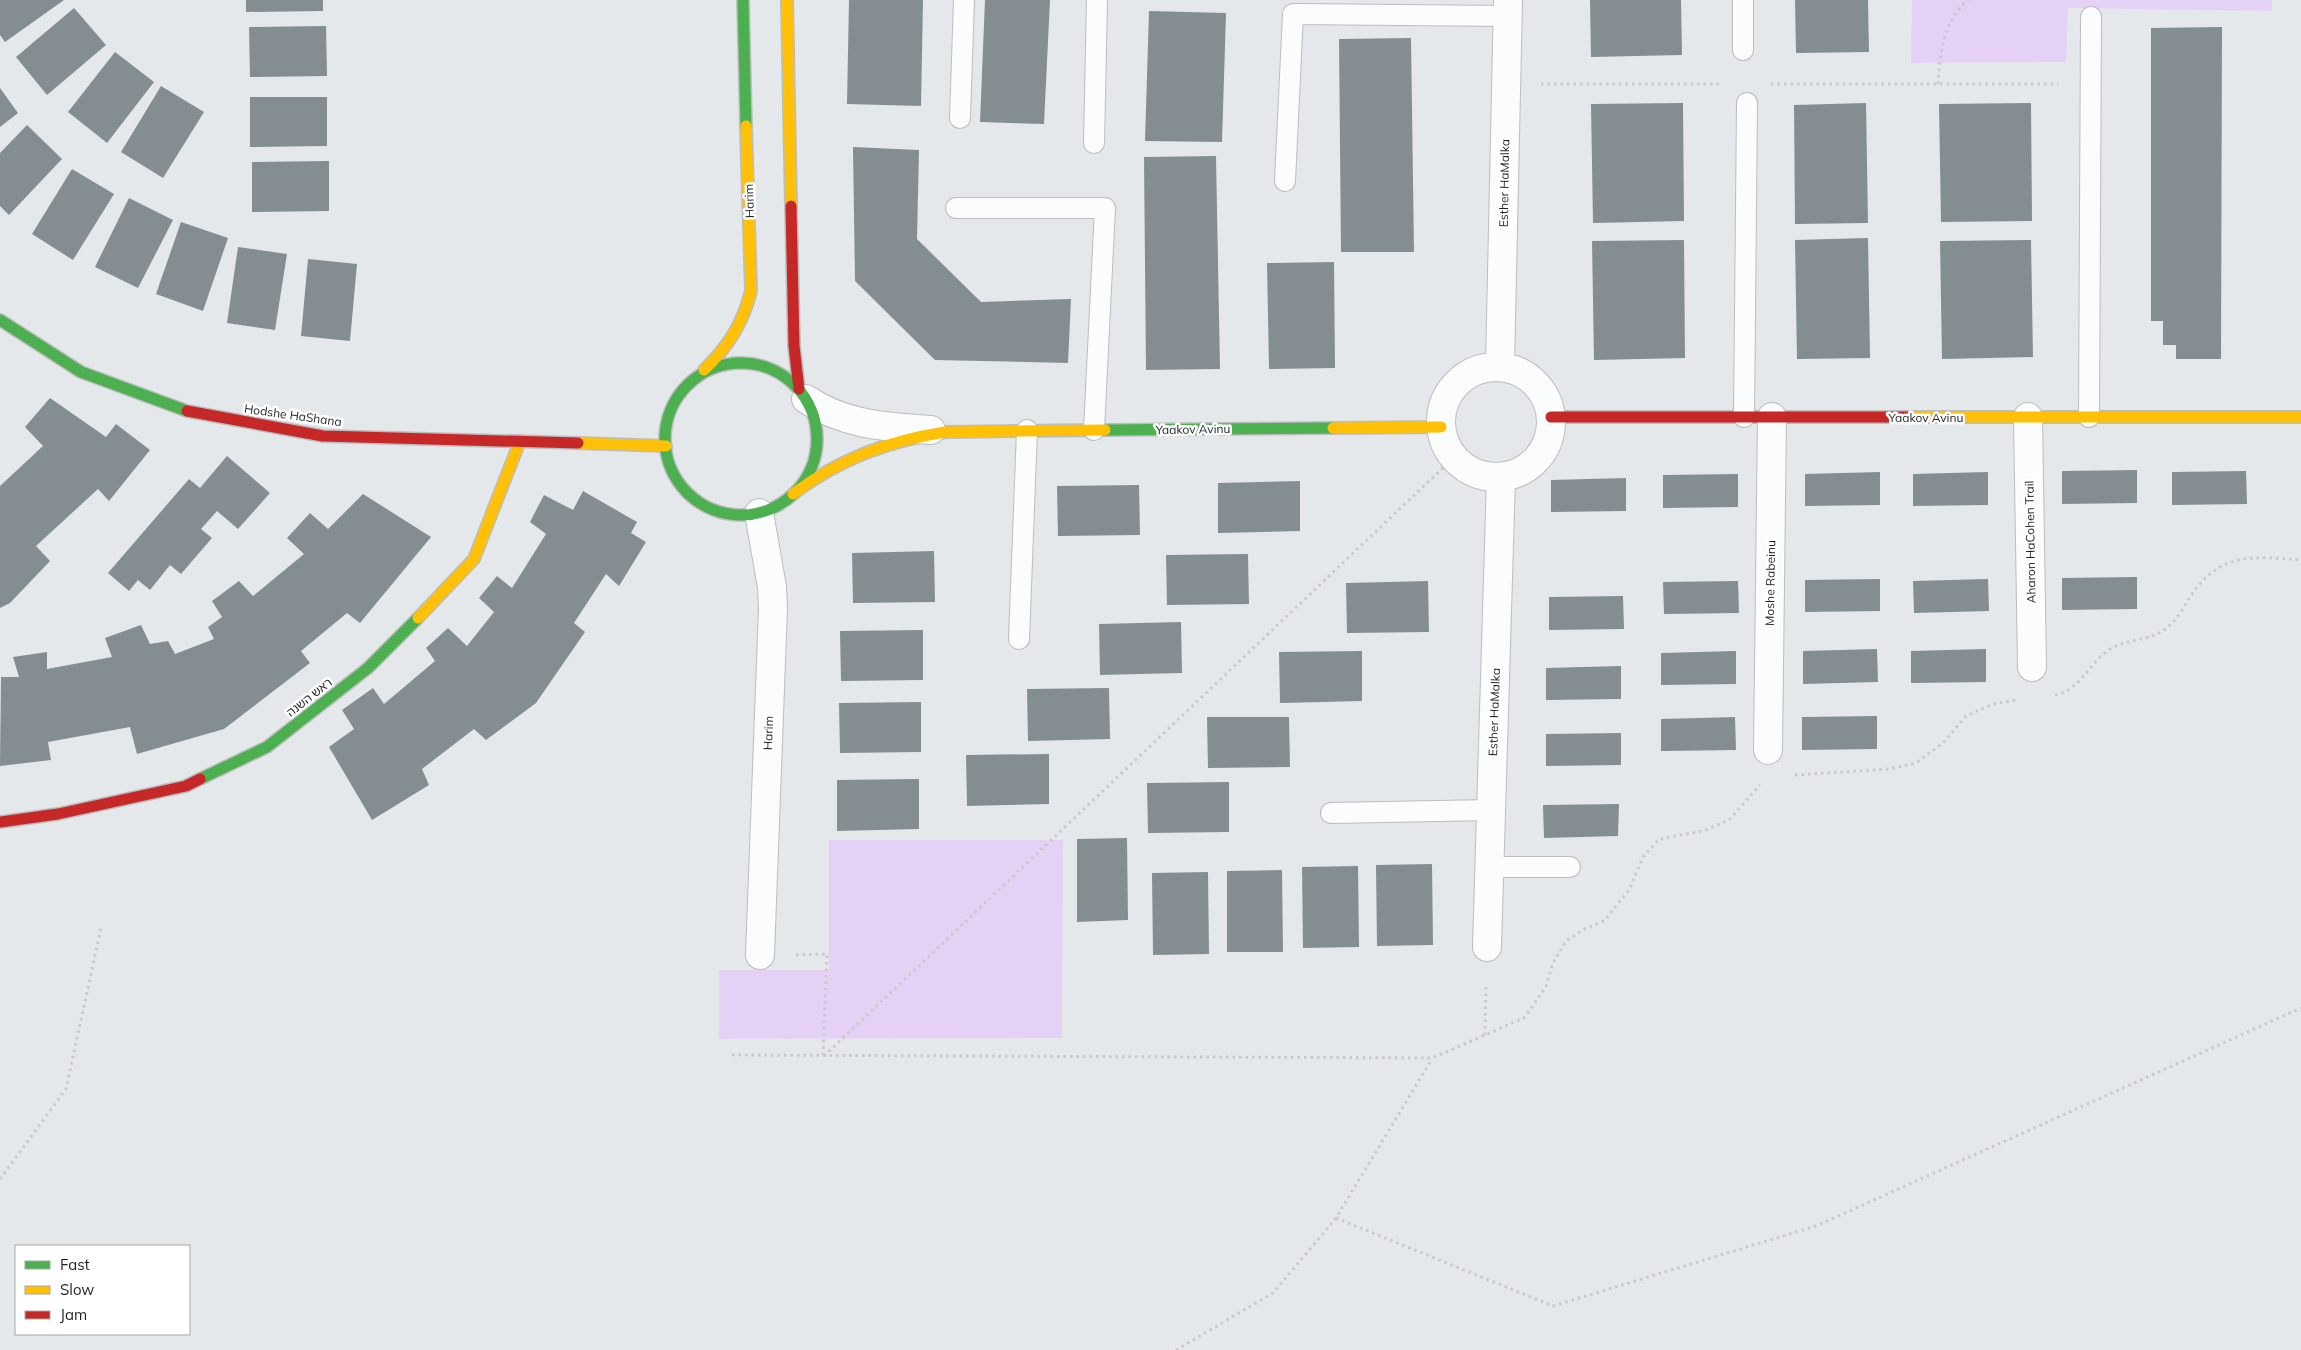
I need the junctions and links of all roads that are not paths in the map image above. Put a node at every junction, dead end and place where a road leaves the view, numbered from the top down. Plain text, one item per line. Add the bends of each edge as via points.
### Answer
1 (743, 0) edge
2 (788, 0) edge
3 (964, 0) edge
4 (1097, 0) edge
5 (1743, 0) edge
6 (1507, 8) edge
7 (2091, 17) dead end
8 (1743, 50) dead end
9 (1747, 103) dead end
10 (960, 118) dead end
11 (1094, 143) dead end
12 (1284, 181) dead end
13 (956, 208) dead end
14 (0, 320) edge
15 (1500, 366) junction
16 (692, 381) junction
17 (803, 394) junction
18 (2089, 416) junction
19 (1552, 417) junction
20 (1744, 417) junction
21 (1772, 417) junction
22 (2028, 417) junction
23 (2301, 417) edge
24 (1441, 426) junction
25 (1028, 430) junction
26 (1094, 430) junction
27 (945, 432) junction
28 (520, 441) junction
29 (666, 446) junction
30 (1501, 477) junction
31 (793, 494) junction
32 (759, 513) junction
33 (1019, 640) dead end
34 (2032, 667) dead end
35 (1768, 750) dead end
36 (1491, 810) junction
37 (1330, 813) dead end
38 (0, 822) edge
39 (1489, 867) junction
40 (1570, 867) dead end
41 (1487, 947) road end
42 (760, 955) road end

1 - 16 street, Harim via 751,291 745,316 735,336
2 - 17 street via 794,346
3 - 10 lane
4 - 11 lane
5 - 8 lane
6 - 12 lane via 1293,14
6 - 15 street, Esther HaMalka
7 - 18 lane
9 - 20 lane
13 - 26 lane via 1105,208
14 - 28 street, Hodshe HaShana via 81,372 196,414 323,436
15 - 19 street via 1524,374 1538,385 1548,400
15 - 24 street via 1476,371 1454,386 1445,401
16 - 17 street via 712,368 735,363 758,364 780,373
16 - 29 street via 670,411
17 - 27 street, Yaakov Avinu via 830,413 858,422
17 - 31 street via 812,409 817,432 816,455 807,478
18 - 22 street, Yaakov Avinu
18 - 23 street, Yaakov Avinu
19 - 20 street, Yaakov Avinu
19 - 30 street via 1548,442 1539,457 1525,469
20 - 21 street, Yaakov Avinu
21 - 22 street, Yaakov Avinu
21 - 35 street, Moshe Rabeinu
22 - 34 street, Aharon HaCohen Trail
24 - 26 street, Yaakov Avinu
24 - 30 street via 1445,443 1454,458 1476,473
25 - 26 street, Yaakov Avinu
25 - 27 street, Yaakov Avinu
25 - 33 lane
27 - 31 street, Yaakov Avinu via 911,436 864,451 822,472
28 - 29 street, Hodshe HaShana
28 - 38 street, ראש השנה via 474,559 368,668 267,747 186,786 58,814
29 - 32 street via 676,479 702,504 730,514
30 - 36 street, Esther HaMalka
31 - 32 street
32 - 42 street, Harim via 773,608
36 - 37 lane
36 - 39 street, Esther HaMalka
39 - 40 lane
39 - 41 street, Esther HaMalka

